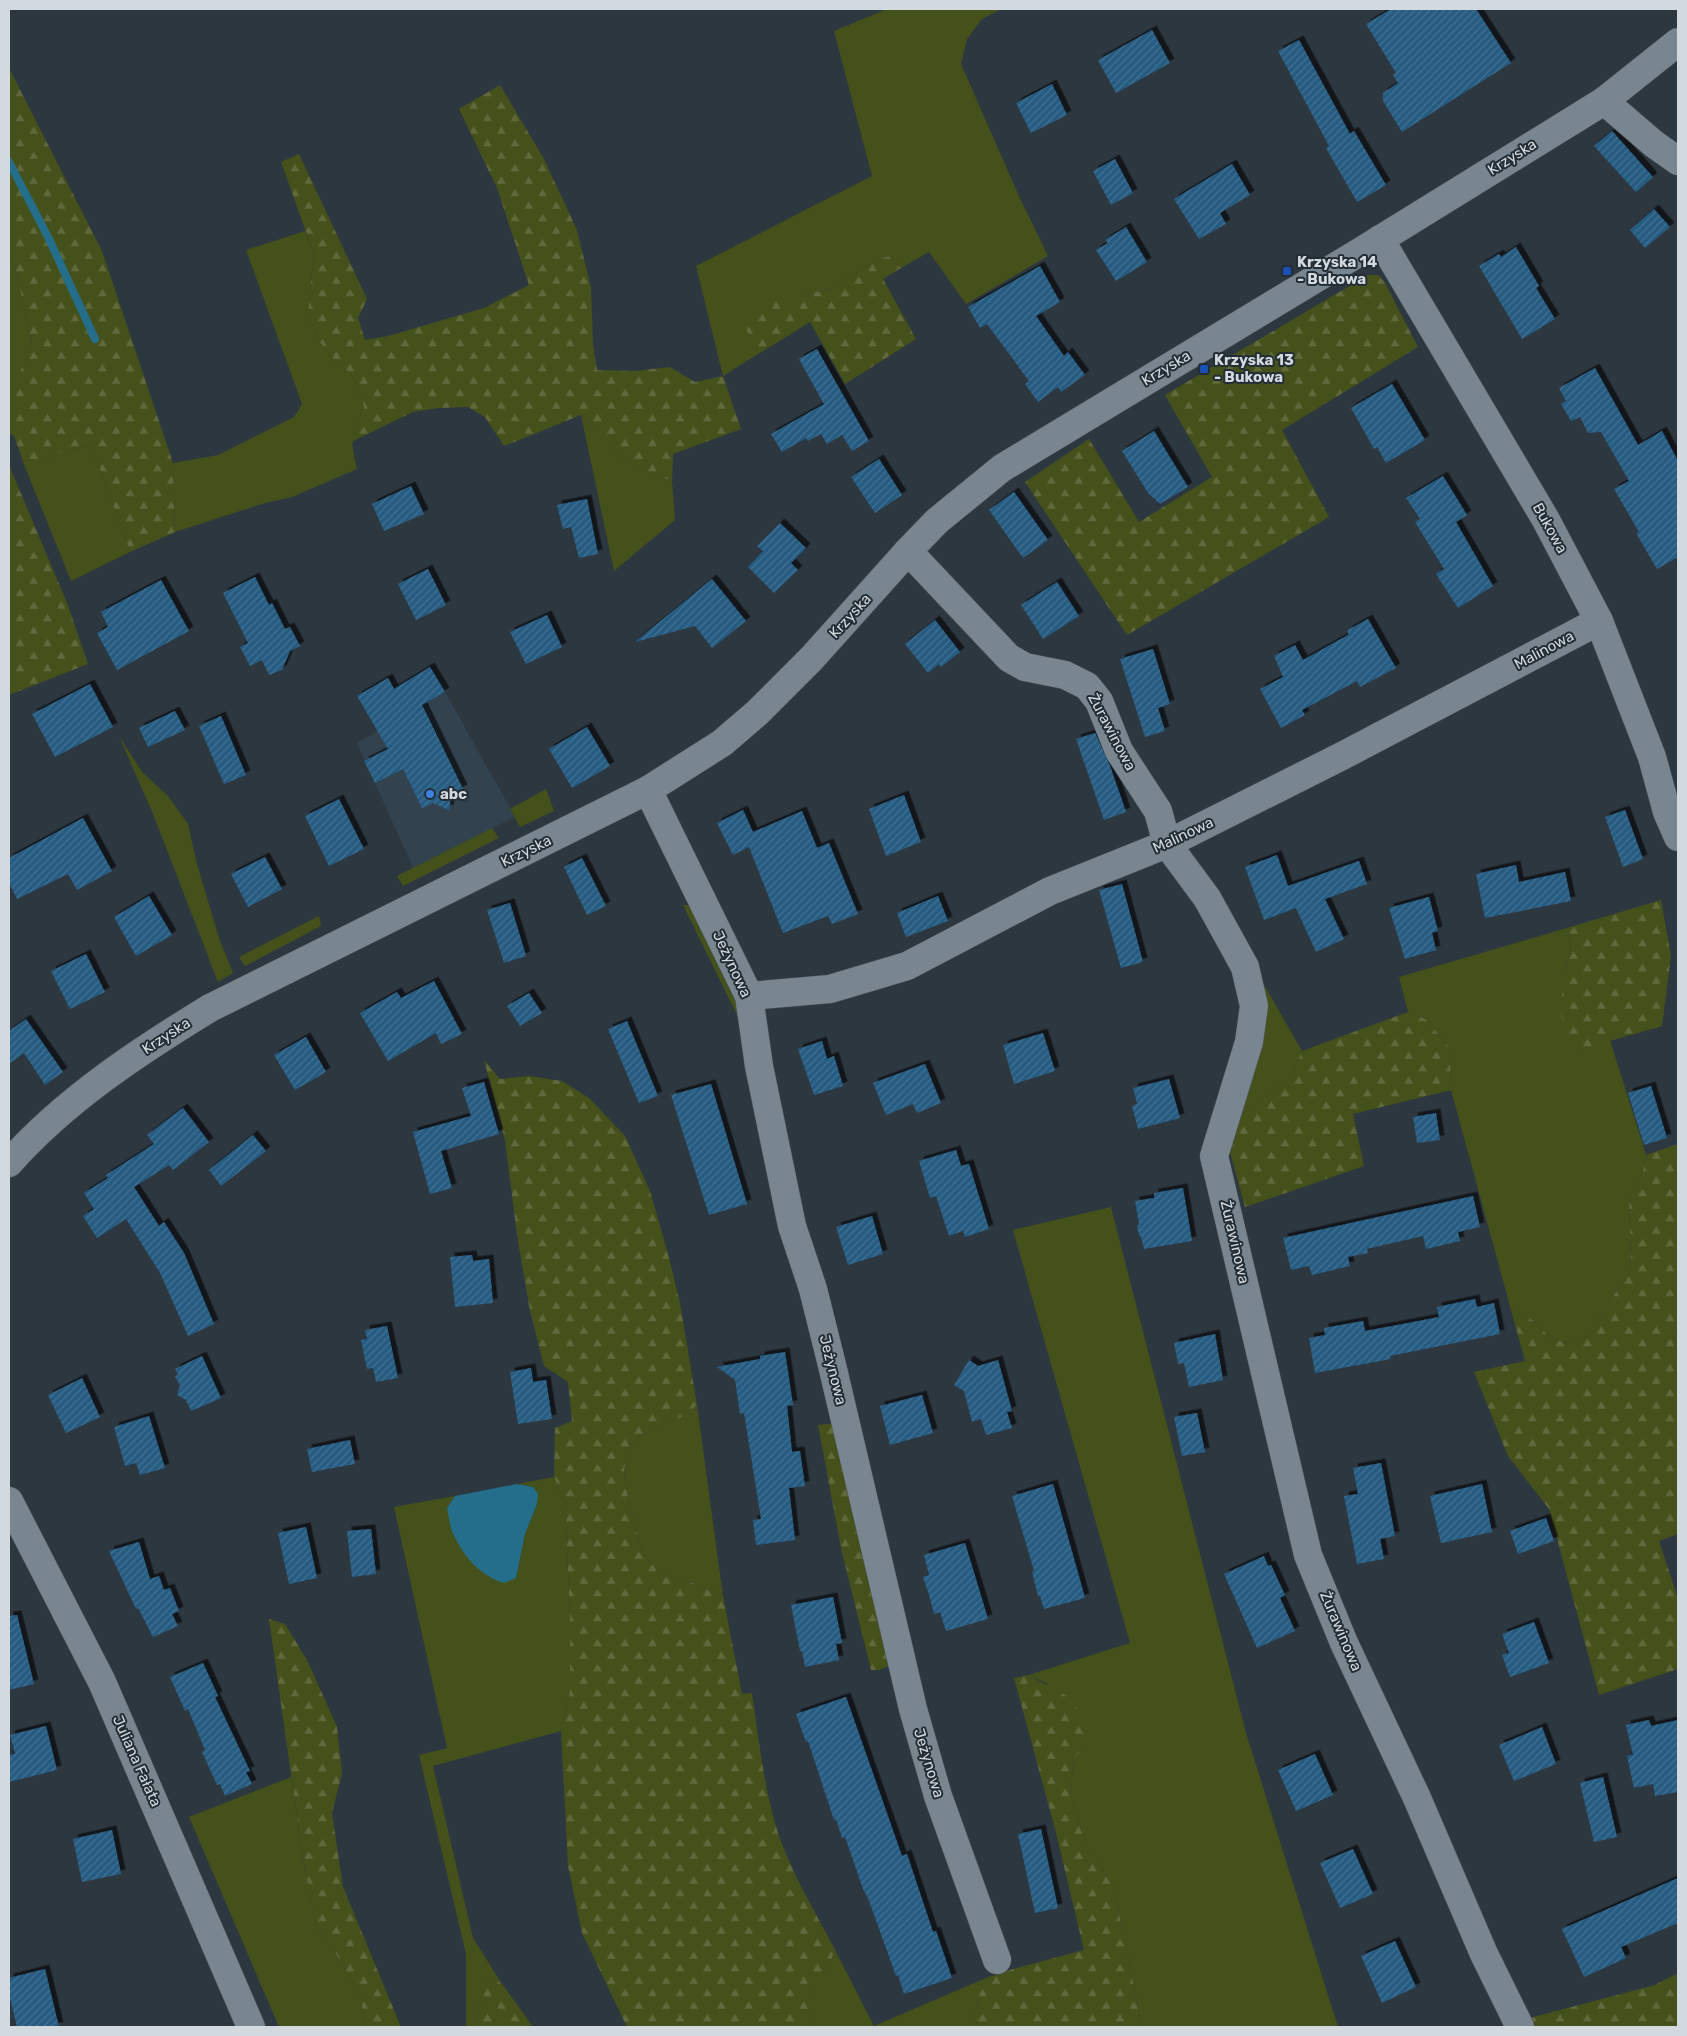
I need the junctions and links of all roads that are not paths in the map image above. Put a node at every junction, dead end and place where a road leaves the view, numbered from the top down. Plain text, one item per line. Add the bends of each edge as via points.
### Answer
1 (1678, 42) edge
2 (1604, 101) junction
3 (1678, 161) edge
4 (1380, 239) junction
5 (908, 551) junction
6 (1599, 621) junction
7 (648, 790) junction
8 (1678, 837) edge
9 (1167, 844) junction
10 (749, 996) junction
11 (9, 1163) edge
12 (9, 1501) edge
13 (997, 1960) dead end
14 (251, 2027) edge
15 (1520, 2027) edge

1 - 2 street, Krzyska
2 - 3 street
2 - 4 street, Krzyska
4 - 5 street, Krzyska via 1002,468 944,515
4 - 6 street, Bukowa via 1546,520
5 - 7 street, Krzyska via 812,658 757,712 722,743
5 - 9 street, Żurawinowa via 1009,658 1025,667 1065,674 1087,686 1099,701 1118,752 1158,811
6 - 8 street, Bukowa via 1652,757 1667,812
6 - 9 street, Malinowa
7 - 10 street, Jeżynowa
7 - 11 street, Krzyska via 210,1008 102,1079 48,1124
9 - 10 street, Malinowa via 1050,891 907,966 830,989
9 - 15 street, Żurawinowa via 1207,898 1245,967 1254,1006 1249,1042 1214,1156 1308,1555 1344,1643
10 - 13 street, Jeżynowa via 759,1066 792,1226 813,1289 832,1365 912,1709 938,1796
12 - 14 street, Juliana Fałata via 102,1682

